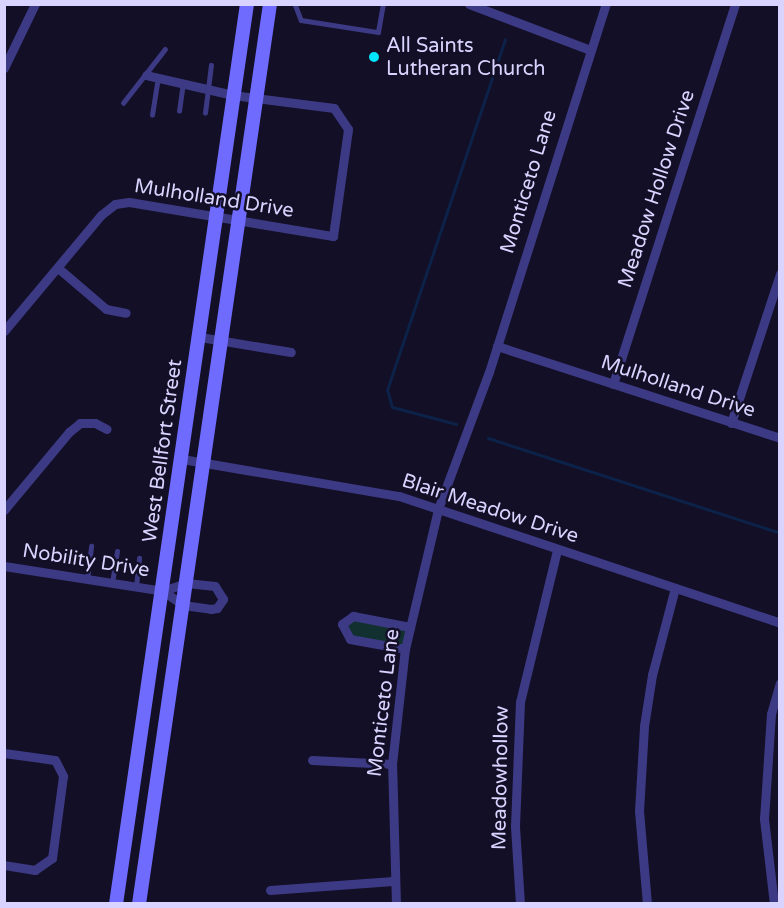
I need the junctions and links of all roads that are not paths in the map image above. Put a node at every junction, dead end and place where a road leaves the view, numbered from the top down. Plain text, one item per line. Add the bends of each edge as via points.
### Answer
1 (35, 4) edge
2 (247, 4) edge
3 (270, 4) edge
4 (295, 4) edge
5 (383, 4) edge
6 (470, 4) edge
7 (606, 4) edge
8 (735, 4) edge
9 (165, 49) dead end
10 (590, 50) junction
11 (211, 64) dead end
12 (4, 68) edge
13 (146, 75) junction
14 (158, 78) junction
15 (183, 83) junction
16 (208, 89) junction
17 (233, 95) junction
18 (257, 98) junction
19 (123, 103) dead end
20 (179, 111) dead end
21 (205, 113) dead end
22 (152, 115) dead end
23 (216, 217) junction
24 (239, 221) junction
25 (58, 268) junction
26 (780, 274) edge
27 (126, 313) dead end
28 (4, 332) edge
29 (200, 337) junction
30 (222, 341) junction
31 (497, 346) junction
32 (291, 352) dead end
33 (613, 384) junction
34 (730, 423) junction
35 (107, 429) dead end
36 (780, 438) edge
37 (182, 459) junction
38 (204, 463) junction
39 (438, 509) junction
40 (4, 510) edge
41 (91, 546) dead end
42 (557, 550) junction
43 (117, 551) dead end
44 (140, 558) dead end
45 (4, 566) edge
46 (87, 580) junction
47 (186, 583) junction
48 (112, 584) junction
49 (136, 587) junction
50 (675, 588) junction
51 (163, 591) junction
52 (183, 605) junction
53 (780, 623) edge
54 (410, 627) junction
55 (405, 649) junction
56 (780, 683) edge
57 (4, 753) edge
58 (312, 760) dead end
59 (392, 764) junction
60 (131, 805) junction
61 (153, 807) junction
62 (4, 865) edge
63 (393, 881) junction
64 (270, 890) dead end
65 (116, 903) edge
66 (139, 903) edge
67 (396, 903) edge
68 (520, 903) edge
69 (647, 903) edge
70 (774, 903) edge

1 - 12 street
2 - 17 main road, West Bellfort Street
3 - 18 main road
4 - 5 lane via 301,20 378,32
6 - 10 street
7 - 10 street, Monticeto Lane
8 - 33 street, Meadow Hollow Drive
9 - 13 lane
10 - 31 street, Monticeto Lane
11 - 16 lane
13 - 14 street
13 - 19 lane
14 - 15 street
14 - 22 lane
15 - 16 street
15 - 20 lane
16 - 17 street
16 - 21 lane
17 - 18 street
17 - 23 main road, West Bellfort Street
18 - 24 main road
18 - 24 street, Mulholland Drive via 334,108 342,115 348,129 333,236
23 - 24 street, Mulholland Drive
23 - 25 street, Mulholland Drive via 129,202 115,204
23 - 29 main road, West Bellfort Street
24 - 30 main road
25 - 27 street via 106,309
25 - 28 street, Mulholland Drive
26 - 34 street
29 - 30 street
29 - 37 main road, West Bellfort Street
30 - 32 street
30 - 38 main road
31 - 33 street, Mulholland Drive
31 - 39 street, Monticeto Lane
33 - 34 street, Mulholland Drive
34 - 36 street, Mulholland Drive
35 - 40 street via 95,423 80,423
37 - 38 street, Blair Meadow Drive
37 - 51 main road, West Bellfort Street
38 - 39 street, Blair Meadow Drive via 375,491
38 - 47 main road
39 - 42 street, Blair Meadow Drive
39 - 54 street, Monticeto Lane
41 - 46 lane
42 - 50 street, Blair Meadow Drive
42 - 68 street, Meadowhollow via 520,702 515,826
43 - 48 lane
44 - 49 lane
45 - 46 street, Nobility Drive
46 - 48 street, Nobility Drive
47 - 51 street, Nobility Drive
47 - 52 main road
47 - 52 street, Nobility Drive via 215,586 223,593 223,599 217,608 211,609
48 - 49 street, Nobility Drive
49 - 51 street, Nobility Drive
50 - 53 street, Blair Meadow Drive
50 - 69 street via 652,675 644,726 639,811
51 - 52 street, Nobility Drive
51 - 60 main road, West Bellfort Street
52 - 61 main road
54 - 55 street, Monticeto Lane
54 - 55 street via 353,616 342,624 350,639
55 - 59 street, Monticeto Lane
56 - 70 street via 771,714 764,819
57 - 62 street via 49,758 60,765 63,776 52,858 42,868
58 - 59 street
59 - 63 street, Monticeto Lane
60 - 61 main road
60 - 65 main road, West Bellfort Street
61 - 66 main road
63 - 64 street
63 - 67 street, Monticeto Lane

